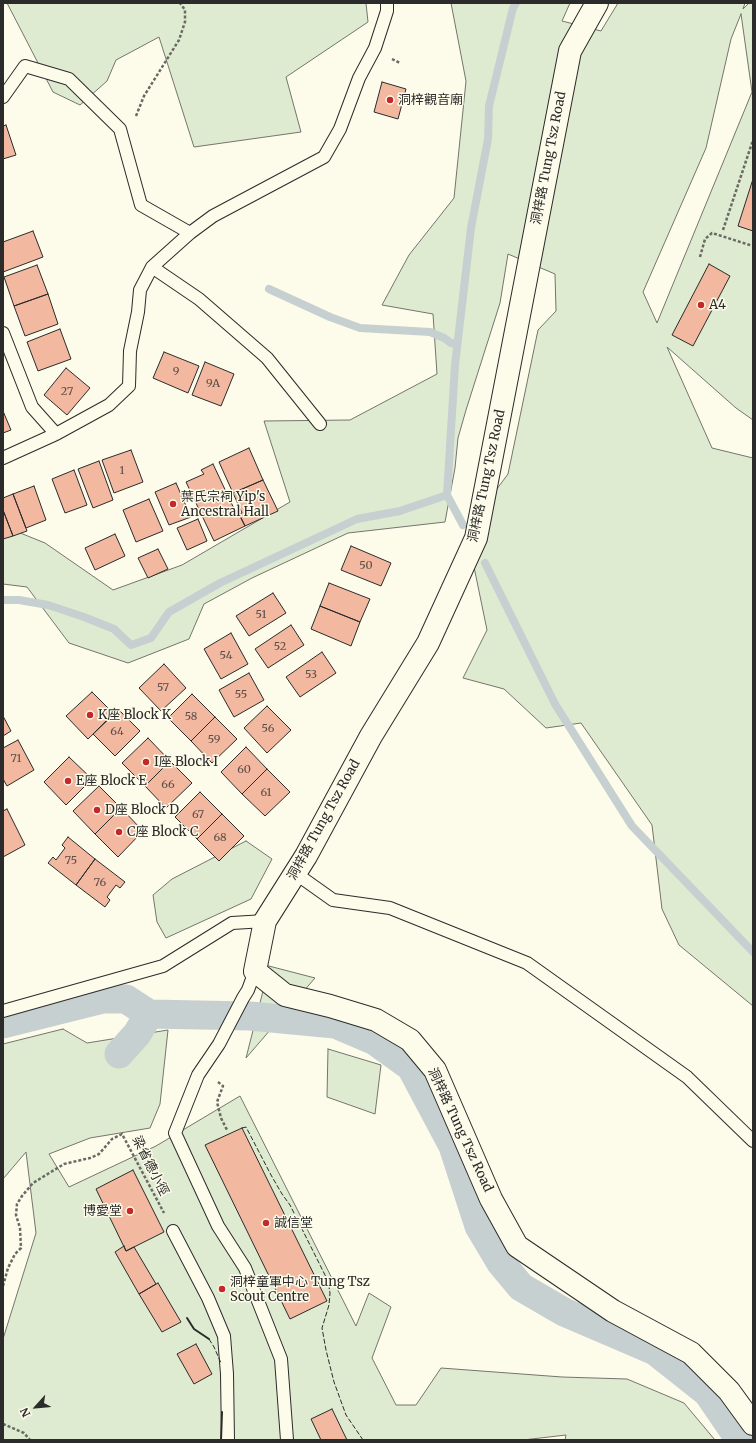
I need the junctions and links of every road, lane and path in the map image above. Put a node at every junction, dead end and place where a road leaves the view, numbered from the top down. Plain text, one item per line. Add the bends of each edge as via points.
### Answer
1 (180, 3) edge
2 (387, 3) edge
3 (597, 3) edge
4 (3, 97) edge
5 (123, 139) junction
6 (753, 140) edge
7 (723, 230) dead end
8 (190, 233) junction
9 (753, 246) edge
10 (700, 256) dead end
11 (152, 267) junction
12 (3, 333) edge
13 (320, 424) dead end
14 (56, 434) junction
15 (3, 458) edge
16 (295, 873) junction
17 (265, 921) junction
18 (251, 980) junction
19 (3, 1011) edge
20 (198, 1075) junction
21 (227, 1130) dead end
22 (753, 1141) edge
23 (173, 1231) joint
24 (3, 1286) edge
25 (3, 1424) edge
26 (753, 1424) edge
27 (30, 1440) edge
28 (228, 1440) edge
29 (288, 1440) edge

1 - 5 path via 185,10 185,22 179,40 144,96 134,120 135,137
2 - 8 lane via 387,11 375,48 359,78 340,129 324,156 213,216
3 - 16 street, 洞梓路 Tung Tsz Road via 570,51 476,538 428,643 371,736
4 - 5 lane via 25,66 69,79 120,129
5 - 8 lane via 141,205
6 - 7 path
8 - 11 lane
9 - 10 path via 712,234 705,239
11 - 13 lane via 199,299 267,358
11 - 14 lane via 140,290 130,351 130,386 109,405
12 - 14 lane via 32,407
14 - 15 lane
16 - 17 street, 洞梓路 Tung Tsz Road
16 - 22 lane via 333,900 390,908 527,963 687,1077
17 - 18 street, 洞梓路 Tung Tsz Road
17 - 19 lane via 232,924 163,966
18 - 20 lane via 219,1044
18 - 26 street, 洞梓路 Tung Tsz Road via 285,995 376,1020 410,1040 435,1070 491,1199 517,1246 613,1311 691,1353 729,1391
20 - 21 path via 213,1077 223,1086 217,1102
20 - 29 lane via 175,1133 218,1226 246,1268 281,1359
23 - 24 path, 梁省德小徑 via 122,1134 112,1139 99,1154 64,1164 33,1183 22,1196 17,1204 16,1215 20,1228 21,1248 8,1268
23 - 28 lane via 208,1298 224,1336
25 - 27 path via 24,1433

